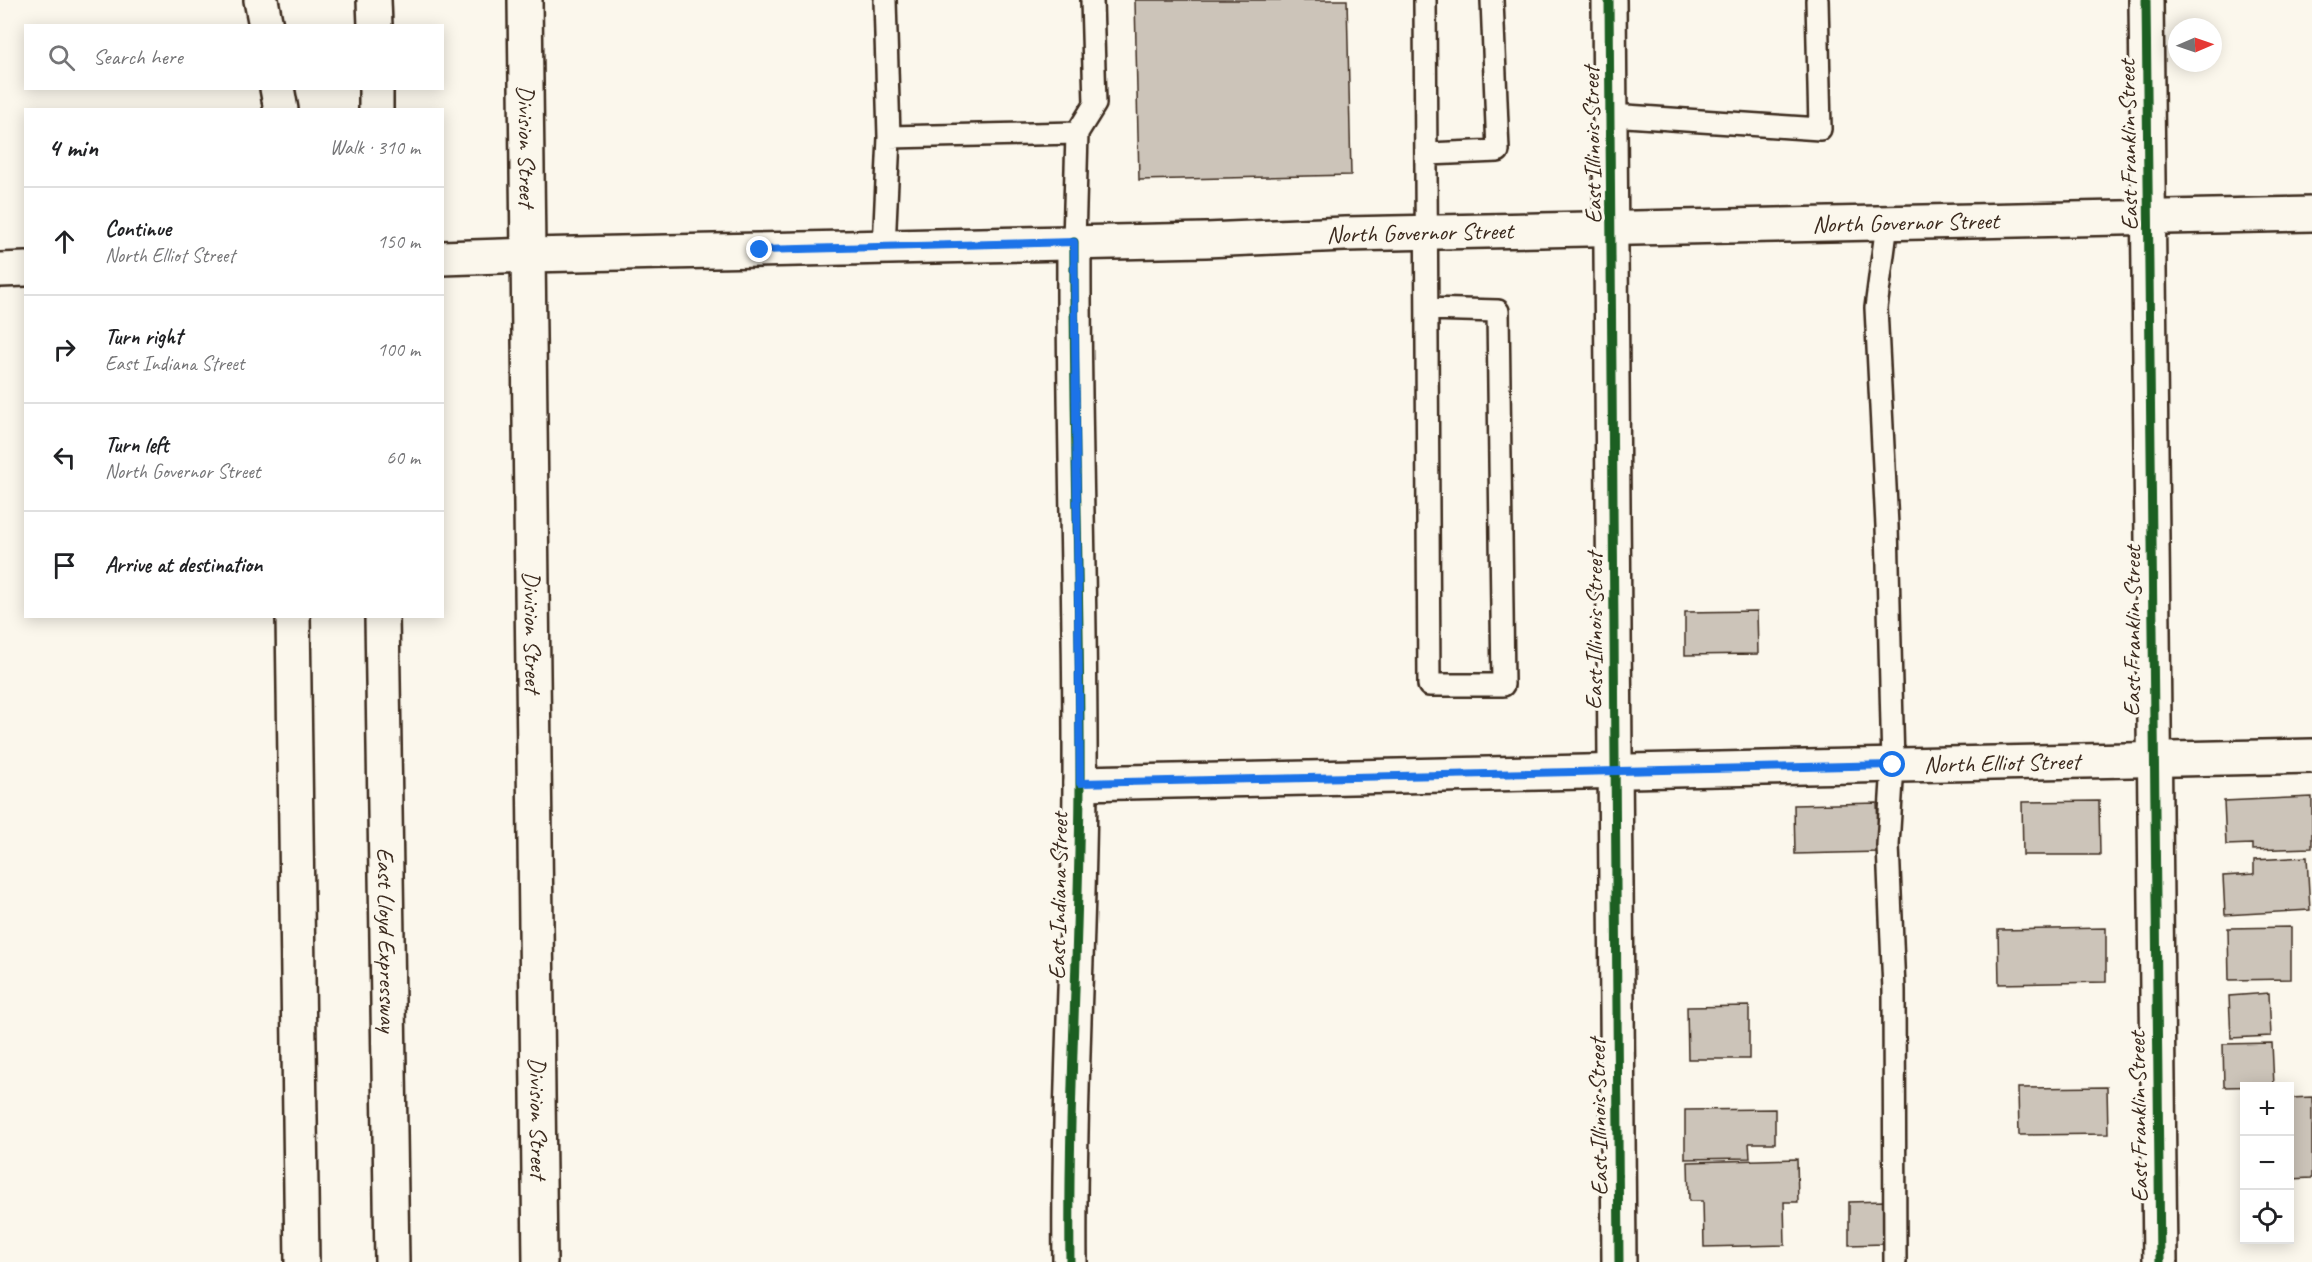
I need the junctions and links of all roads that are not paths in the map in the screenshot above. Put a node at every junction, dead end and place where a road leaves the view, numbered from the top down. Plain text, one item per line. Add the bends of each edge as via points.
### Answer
1 (261, 0) edge
2 (285, 0) edge
3 (374, 0) edge
4 (525, 0) edge
5 (885, 0) edge
6 (1092, 0) edge
7 (1425, 0) edge
8 (1492, 0) edge
9 (1609, 0) edge
10 (1817, 0) edge
11 (2146, 0) edge
12 (266, 24) edge
13 (286, 24) edge
14 (375, 24) edge
15 (277, 90) edge
16 (287, 90) edge
17 (376, 90) edge
18 (281, 108) edge
19 (287, 108) edge
20 (376, 108) edge
21 (1611, 114) junction
22 (1077, 133) junction
23 (889, 137) junction
24 (1428, 154) junction
25 (2312, 214) edge
26 (2148, 219) junction
27 (1887, 224) junction
28 (1613, 229) junction
29 (1427, 233) junction
30 (1074, 242) junction
31 (884, 248) junction
32 (529, 255) junction
33 (444, 258) edge
34 (24, 269) edge
35 (0, 270) edge
36 (1427, 309) junction
37 (293, 618) edge
38 (382, 618) edge
39 (2312, 756) edge
40 (2153, 760) junction
41 (1893, 765) junction
42 (1614, 771) junction
43 (1080, 783) junction
44 (302, 1262) edge
45 (392, 1262) edge
46 (540, 1262) edge
47 (1070, 1262) edge
48 (1619, 1262) edge
49 (1895, 1262) edge
50 (2160, 1262) edge

1 - 12 main road
2 - 13 main road
3 - 14 main road
4 - 32 main road, Division Street
5 - 23 lane
6 - 22 lane via 1095,104
7 - 24 lane
8 - 24 lane via 1498,151
9 - 21 main road, East Illinois Street
10 - 21 lane via 1820,129
11 - 26 main road, East Franklin Street
15 - 18 main road
16 - 19 main road
17 - 20 main road
21 - 28 main road, East Illinois Street
22 - 23 lane
22 - 30 lane
23 - 31 lane
24 - 29 lane
25 - 26 main road, North Governor Street
26 - 27 main road, North Governor Street
26 - 40 main road, East Franklin Street
27 - 28 main road, North Governor Street
27 - 41 lane via 1876,308
28 - 29 main road, North Governor Street
28 - 42 main road, East Illinois Street
29 - 30 main road, North Governor Street
29 - 36 lane
30 - 31 main road, North Governor Street
30 - 43 main road, East Indiana Street
31 - 32 main road, North Governor Street
32 - 33 main road, North Governor Street
32 - 46 main road, Division Street
34 - 35 main road
36 - 36 lane via 1429,685 1503,685 1498,311
37 - 44 main road
38 - 45 main road, East Lloyd Expressway
39 - 40 main road, North Elliot Street
40 - 41 main road, North Elliot Street
40 - 50 main road, East Franklin Street
41 - 42 main road, North Elliot Street
41 - 49 lane via 1888,845
42 - 43 main road, North Elliot Street
42 - 48 main road, East Illinois Street
43 - 47 main road, East Indiana Street

